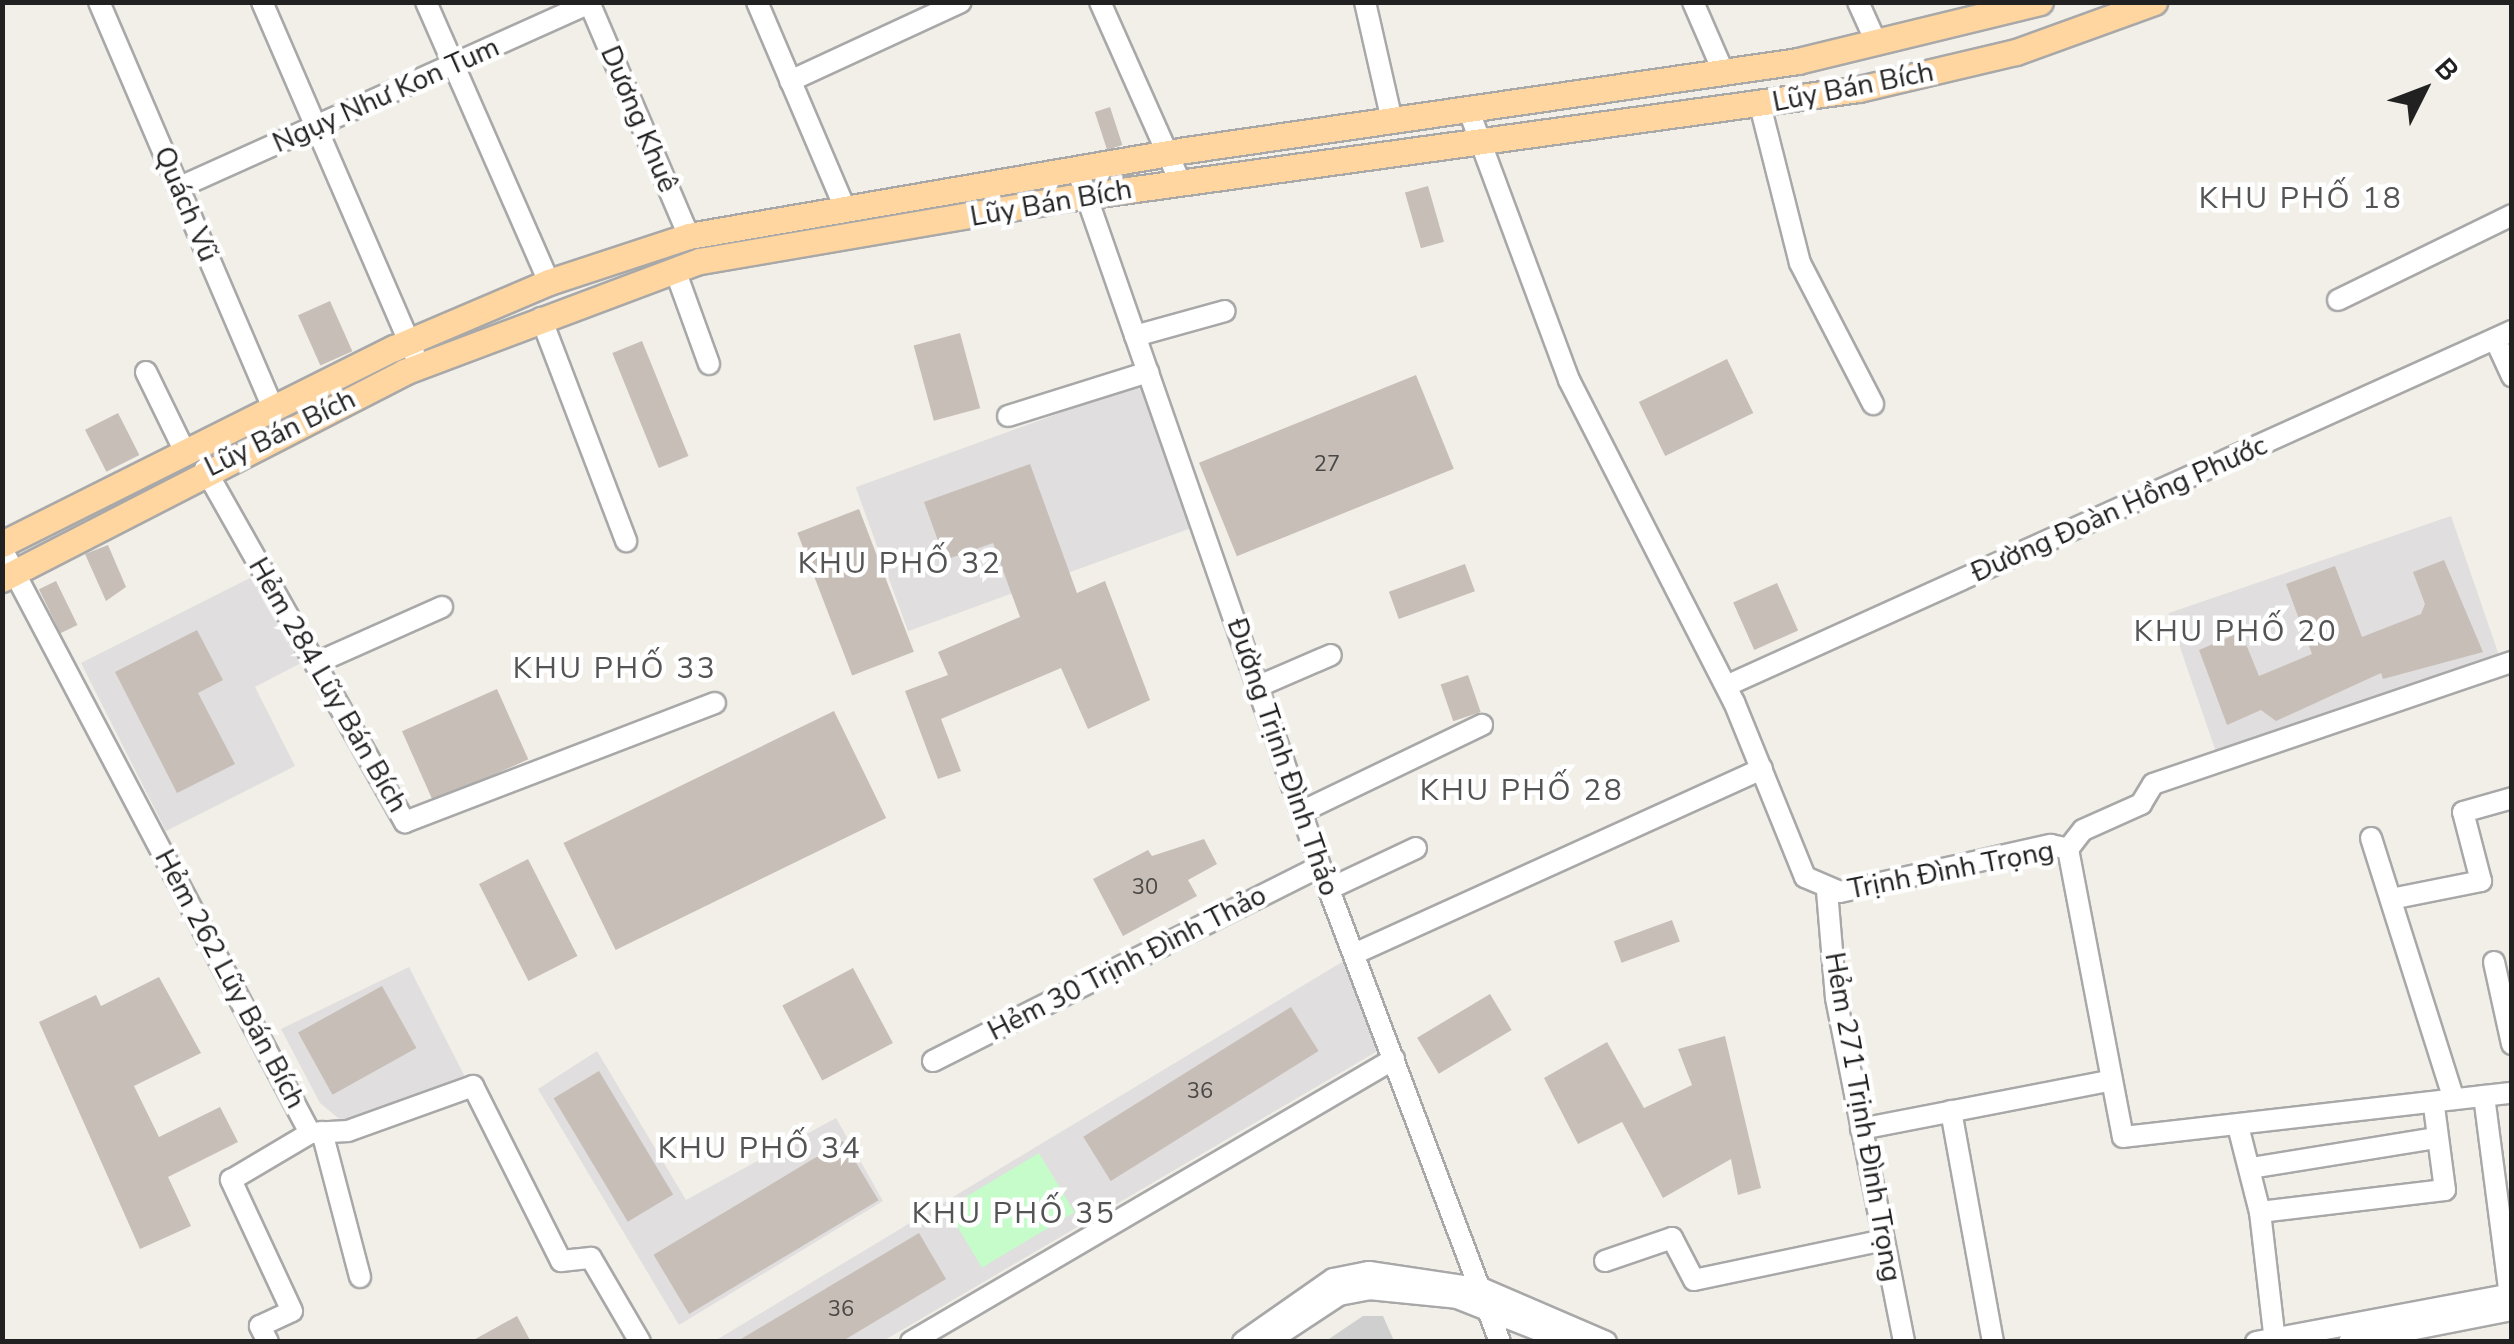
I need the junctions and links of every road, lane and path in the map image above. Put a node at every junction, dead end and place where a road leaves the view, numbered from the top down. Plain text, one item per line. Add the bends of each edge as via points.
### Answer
1 (98, 2) edge
2 (262, 2) edge
3 (426, 2) edge
4 (756, 2) edge
5 (961, 2) edge
6 (1100, 2) edge
7 (1366, 2) edge
8 (1693, 2) edge
9 (1858, 2) edge
10 (2040, 2) edge
11 (2154, 2) edge
12 (590, 3) edge
13 (1876, 44) junction
14 (454, 64) junction
15 (1723, 71) junction
16 (790, 81) junction
17 (1760, 105) junction
18 (1469, 110) junction
19 (1392, 121) junction
20 (315, 126) junction
21 (1480, 143) junction
22 (1167, 154) junction
23 (1076, 168) junction
24 (1180, 182) junction
25 (180, 187) junction
26 (1085, 196) junction
27 (843, 204) junction
28 (2512, 215) edge
29 (689, 236) junction
30 (675, 270) junction
31 (549, 282) junction
32 (2338, 300) dead end
33 (1225, 311) dead end
34 (541, 318) junction
35 (2503, 335) edge
36 (1134, 336) junction
37 (414, 354) junction
38 (709, 364) dead end
39 (146, 372) dead end
40 (1148, 372) junction
41 (2512, 376) edge
42 (1872, 404) dead end
43 (272, 406) junction
44 (1008, 416) dead end
45 (184, 450) junction
46 (205, 469) junction
47 (626, 541) dead end
48 (6, 561) edge
49 (442, 607) dead end
50 (1330, 656) dead end
51 (2512, 662) edge
52 (316, 664) junction
53 (1259, 686) junction
54 (1726, 686) junction
55 (715, 702) dead end
56 (1482, 725) dead end
57 (1762, 768) junction
58 (2512, 798) edge
59 (1301, 812) junction
60 (2372, 838) dead end
61 (1416, 848) dead end
62 (2068, 849) junction
63 (1320, 866) junction
64 (1329, 889) junction
65 (1828, 891) junction
66 (2391, 899) junction
67 (1354, 954) junction
68 (2494, 962) dead end
69 (2512, 1044) edge
70 (1394, 1059) junction
71 (933, 1061) dead end
72 (2107, 1081) junction
73 (2512, 1093) edge
74 (2484, 1096) junction
75 (2444, 1103) junction
76 (1951, 1111) junction
77 (2238, 1126) junction
78 (1861, 1129) junction
79 (316, 1132) junction
80 (2437, 1138) junction
81 (2251, 1168) junction
82 (2260, 1212) junction
83 (1883, 1240) junction
84 (1605, 1261) dead end
85 (360, 1277) dead end
86 (1486, 1299) junction
87 (2511, 1300) edge
88 (2268, 1340) edge
89 (268, 1342) edge
90 (640, 1342) edge
91 (912, 1342) edge
92 (1242, 1342) edge
93 (1268, 1342) edge
94 (1500, 1342) edge
95 (1568, 1342) edge
96 (1606, 1342) edge
97 (1904, 1342) edge
98 (1993, 1342) edge
99 (2349, 1342) edge

1 - 25 street, Quách Vũ
2 - 20 street
3 - 14 street
4 - 16 street
5 - 16 street
6 - 22 street
7 - 19 street
8 - 15 street
9 - 13 street
10 - 13 main road, Lũy Bán Bích
11 - 17 main road, Lũy Bán Bích via 2016,52
12 - 14 street, Ngụy Như Kon Tum
12 - 29 street, Dương Khuê
13 - 15 main road, Lũy Bán Bích
14 - 20 street, Ngụy Như Kon Tum
14 - 31 street
15 - 18 main road, Lũy Bán Bích
16 - 27 street
17 - 21 main road, Lũy Bán Bích
17 - 42 street via 1800,264
18 - 19 main road, Lũy Bán Bích
18 - 21 street, Trịnh Đình Trọng
19 - 22 main road, Lũy Bán Bích
20 - 25 street, Ngụy Như Kon Tum
20 - 37 street
21 - 24 main road, Lũy Bán Bích
21 - 54 street, Trịnh Đình Trọng via 1569,380
22 - 23 main road, Lũy Bán Bích
22 - 24 street
23 - 26 street, Đường Trịnh Đình Thảo
23 - 27 main road, Lũy Bán Bích
24 - 26 main road, Lũy Bán Bích
25 - 43 street, Quách Vũ
26 - 30 main road, Lũy Bán Bích
26 - 36 street, Đường Trịnh Đình Thảo
27 - 29 main road, Lũy Bán Bích
28 - 32 street
29 - 31 main road, Lũy Bán Bích
30 - 34 main road, Lũy Bán Bích
30 - 38 street
31 - 37 main road, Lũy Bán Bích
33 - 36 street
34 - 37 main road, Lũy Bán Bích
34 - 47 street
35 - 41 street
35 - 54 street, Đường Đoàn Hồng Phước
36 - 40 street, Đường Trịnh Đình Thảo
37 - 43 main road, Lũy Bán Bích
37 - 46 main road, Lũy Bán Bích
39 - 45 street
40 - 44 street
40 - 53 street, Đường Trịnh Đình Thảo
43 - 45 main road, Lũy Bán Bích
45 - 48 main road, Lũy Bán Bích
46 - 48 main road, Lũy Bán Bích
46 - 52 street, Hẻm 284 Lũy Bán Bích
48 - 79 street, Hẻm 262 Lũy Bán Bích
49 - 52 street
50 - 53 street
51 - 62 street via 2153,784 2142,804 2083,830
52 - 55 street, Hẻm 284 Lũy Bán Bích via 406,822
53 - 59 street, Đường Trịnh Đình Thảo
54 - 57 street, Trịnh Đình Trọng
56 - 59 street
57 - 65 street, Trịnh Đình Trọng via 1800,869
57 - 67 street
58 - 66 street via 2463,812 2481,881
59 - 63 street, Đường Trịnh Đình Thảo
60 - 66 street
61 - 64 street
62 - 65 street, Trịnh Đình Trọng via 2051,845
62 - 72 street, Trịnh Đình Trọng
63 - 64 street, Đường Trịnh Đình Thảo
63 - 71 street, Hẻm 30 Trịnh Đình Thảo
64 - 67 street, Đường Trịnh Đình Thảo
65 - 78 street, Hẻm 271 Trịnh Đình Trọng via 1836,998
66 - 75 street
67 - 70 street, Đường Trịnh Đình Thảo
68 - 69 street
70 - 86 street, Đường Trịnh Đình Thảo
70 - 91 street
72 - 76 street
72 - 77 street, Trịnh Đình Trọng via 2124,1138
73 - 74 street
74 - 75 street
74 - 87 street
75 - 77 street
75 - 80 street
76 - 78 street
76 - 98 street
77 - 81 street
78 - 83 street, Hẻm 271 Trịnh Đình Trọng
79 - 85 street
79 - 89 street via 230,1180 292,1311 260,1326
79 - 90 street, Hẻm 262 Lũy Bán Bích via 348,1131 473,1086 561,1261 590,1258
80 - 81 street
80 - 82 street via 2444,1190
81 - 82 street
82 - 88 street
83 - 84 street via 1694,1280 1672,1238
83 - 97 street, Hẻm 271 Trịnh Đình Trọng
86 - 92 street via 1428,1275 1332,1280
86 - 93 street via 1369,1289 1339,1295
86 - 94 street, Đường Trịnh Đình Thảo
86 - 95 street
86 - 96 street
87 - 88 street
87 - 99 street

